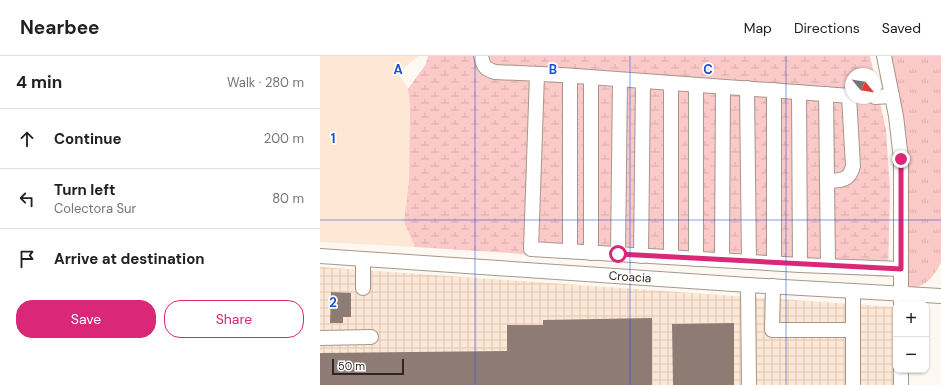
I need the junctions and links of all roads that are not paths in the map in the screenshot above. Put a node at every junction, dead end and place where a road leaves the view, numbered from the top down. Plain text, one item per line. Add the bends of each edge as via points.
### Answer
1 (481, 56) edge
2 (884, 56) edge
3 (537, 74) junction
4 (570, 76) junction
5 (591, 78) junction
6 (620, 80) junction
7 (643, 81) junction
8 (671, 83) junction
9 (696, 85) junction
10 (723, 87) junction
11 (747, 88) junction
12 (774, 90) junction
13 (800, 92) junction
14 (826, 94) junction
15 (845, 96) edge
16 (892, 96) junction
17 (881, 97) edge
18 (850, 104) edge
19 (827, 182) junction
20 (570, 252) junction
21 (591, 253) junction
22 (618, 254) junction
23 (320, 256) edge
24 (641, 256) junction
25 (670, 257) junction
26 (363, 259) junction
27 (696, 259) junction
28 (722, 260) junction
29 (749, 262) junction
30 (774, 263) junction
31 (800, 265) junction
32 (828, 265) junction
33 (901, 269) junction
34 (748, 285) junction
35 (773, 286) junction
36 (363, 288) dead end
37 (853, 292) junction
38 (941, 296) edge
39 (901, 299) edge
40 (853, 330) junction
41 (371, 337) dead end
42 (320, 338) edge
43 (901, 373) edge
44 (749, 385) edge
45 (853, 385) edge
46 (901, 385) edge

1 - 3 street via 483,66 487,70
2 - 16 street
3 - 4 street
3 - 20 street via 531,249
4 - 5 street
4 - 20 street
5 - 6 street
5 - 21 street
6 - 7 street
6 - 22 street
7 - 8 street
7 - 24 street
8 - 9 street
8 - 25 street
9 - 10 street
9 - 27 street
10 - 11 street
10 - 28 street
11 - 12 street
11 - 29 street
12 - 13 street
12 - 30 street
13 - 14 street
13 - 31 street
14 - 15 street
14 - 19 street
16 - 17 street
16 - 33 street via 901,159
18 - 19 street via 853,166 851,175
19 - 32 street
20 - 21 street
21 - 22 street
22 - 24 street
23 - 26 street, Croacia
24 - 25 street
25 - 27 street
26 - 34 street, Croacia
26 - 36 street
27 - 28 street
28 - 29 street
29 - 30 street
30 - 31 street
31 - 32 street
32 - 33 street
33 - 39 street
34 - 35 street, Croacia
34 - 44 street
35 - 37 street, Croacia
35 - 40 street via 772,330
37 - 39 street, Croacia
37 - 40 street
38 - 39 street, Croacia
40 - 45 street
41 - 42 street
43 - 46 street

